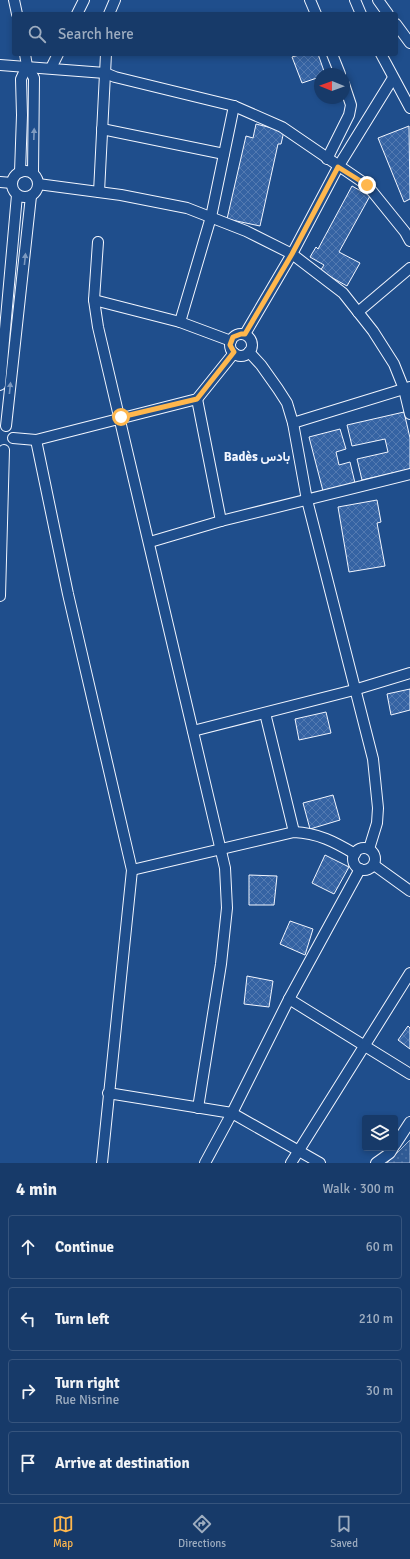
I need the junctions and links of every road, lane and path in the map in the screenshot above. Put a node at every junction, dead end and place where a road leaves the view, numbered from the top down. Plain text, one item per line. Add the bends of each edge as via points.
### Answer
1 (14, 0) edge
2 (84, 0) edge
3 (115, 0) edge
4 (310, 0) edge
5 (355, 0) edge
6 (378, 0) edge
7 (17, 12) edge
8 (78, 12) edge
9 (111, 12) edge
10 (315, 12) edge
11 (359, 12) edge
12 (387, 12) edge
13 (398, 27) edge
14 (410, 43) edge
15 (25, 56) edge
16 (57, 56) edge
17 (106, 56) edge
18 (333, 56) edge
19 (382, 56) edge
20 (0, 65) edge
21 (27, 66) junction
22 (51, 68) junction
23 (338, 68) edge
24 (105, 73) junction
25 (393, 78) junction
26 (402, 92) junction
27 (350, 103) edge
28 (410, 103) edge
29 (234, 106) junction
30 (410, 108) edge
31 (102, 129) junction
32 (224, 154) junction
33 (327, 159) junction
34 (338, 167) junction
35 (20, 172) junction
36 (32, 173) junction
37 (0, 182) edge
38 (12, 183) junction
39 (38, 184) junction
40 (99, 192) junction
41 (17, 195) junction
42 (31, 196) junction
43 (211, 217) junction
44 (410, 241) edge
45 (98, 242) dead end
46 (292, 254) junction
47 (410, 268) edge
48 (8, 292) junction
49 (21, 293) junction
50 (94, 300) junction
51 (358, 312) junction
52 (180, 322) junction
53 (245, 334) junction
54 (231, 341) junction
55 (234, 352) junction
56 (249, 352) junction
57 (0, 385) edge
58 (407, 388) edge
59 (197, 399) junction
60 (410, 414) edge
61 (121, 417) junction
62 (293, 423) junction
63 (3, 426) edge
64 (13, 438) junction
65 (36, 440) junction
66 (2, 451) edge
67 (410, 474) edge
68 (307, 500) junction
69 (221, 521) junction
70 (150, 542) junction
71 (0, 545) edge
72 (0, 596) edge
73 (410, 674) edge
74 (354, 690) junction
75 (265, 713) junction
76 (193, 731) junction
77 (294, 832) junction
78 (369, 849) junction
79 (222, 850) junction
80 (355, 854) junction
81 (374, 865) junction
82 (132, 870) junction
83 (360, 870) junction
84 (410, 890) edge
85 (410, 973) edge
86 (289, 999) junction
87 (366, 1046) junction
88 (410, 1074) edge
89 (108, 1093) junction
90 (198, 1108) junction
91 (232, 1113) junction
92 (410, 1122) edge
93 (398, 1140) edge
94 (298, 1151) junction
95 (391, 1151) edge
96 (102, 1163) edge
97 (205, 1163) edge
98 (291, 1163) edge
99 (320, 1163) edge
100 (376, 1163) edge

1 - 7 street
2 - 8 street
3 - 9 street
4 - 10 street
5 - 11 street
6 - 12 street
13 - 14 street
15 - 21 street
16 - 22 street
17 - 24 street
18 - 23 street
19 - 25 street
20 - 21 street
21 - 22 street
21 - 35 street via 21,79
36 -> 21 street via 34,78
22 - 24 street
24 - 29 street
24 - 31 street
25 - 26 street
25 - 34 street
26 - 28 street
26 - 30 street
27 - 33 street via 348,116
29 - 32 street
29 - 33 street via 282,127
31 - 32 street
31 - 40 street
32 - 43 street
33 - 34 street
34 - 44 street via 367,185
34 - 46 street
35 - 36 street
35 - 38 street via 14,176
36 - 39 street
37 - 38 street
38 - 41 street
39 - 40 street
39 - 42 street
40 - 43 street via 180,207
41 - 42 street via 27,198
41 - 48 street
49 -> 42 street
43 - 46 street
43 - 52 street
45 - 50 street
46 - 51 street via 343,293
46 - 53 street
47 - 51 street
48 - 49 street
48 - 57 street
63 -> 49 street
50 - 52 street
50 - 61 street via 98,327
51 - 58 street via 394,364
52 - 54 street
53 - 54 street via 237,335
53 - 56 street via 249,336 252,344
54 - 55 street via 230,345
55 - 56 street via 242,356
55 - 59 street
56 - 62 street via 278,388 287,403
58 - 60 street
58 - 62 street
59 - 61 street
59 - 69 street
61 - 65 street
61 - 70 street
62 - 68 street
63 - 64 street via 11,431
64 - 65 street
64 - 66 street via 9,448
65 - 82 street via 68,594
66 - 71 street
67 - 68 street
68 - 69 street
68 - 74 street
69 - 70 street
70 - 76 street
71 - 72 street
73 - 74 street
74 - 75 street
74 - 78 street via 368,739 377,785 377,823
75 - 76 street
75 - 77 street
76 - 79 street
77 - 79 street
77 - 80 street via 331,840
78 - 80 street via 360,849
78 - 81 street via 375,857
79 - 82 street
79 - 90 street via 228,888 228,908
80 - 83 street via 355,865
81 - 83 street via 368,870
81 - 84 street
82 - 89 street
83 - 86 street
85 - 87 street
86 - 87 street
86 - 91 street
87 - 88 street
87 - 94 street
89 - 90 street
89 - 96 street
90 - 91 street
91 - 94 street
91 - 97 street
92 - 93 street
94 - 98 street
94 - 99 street
95 - 100 street

